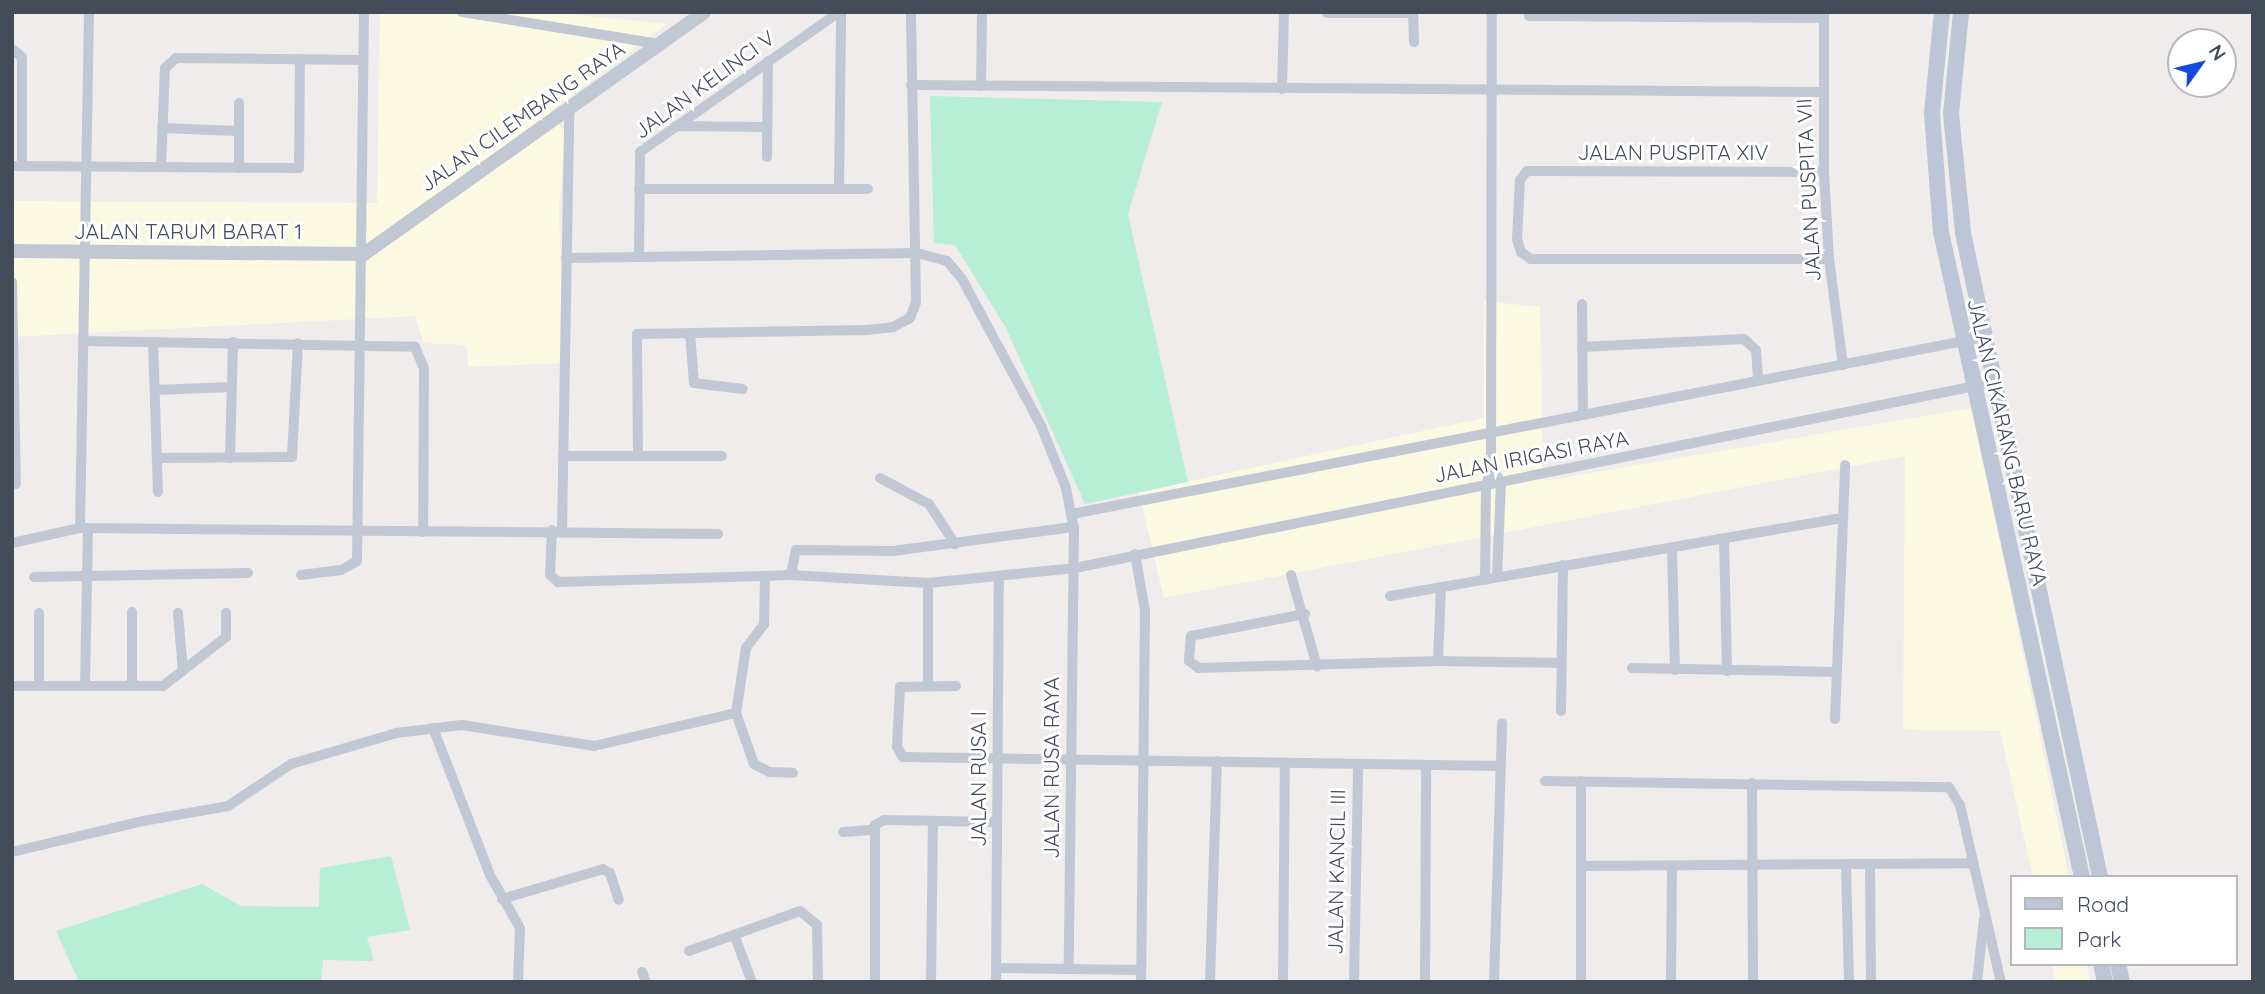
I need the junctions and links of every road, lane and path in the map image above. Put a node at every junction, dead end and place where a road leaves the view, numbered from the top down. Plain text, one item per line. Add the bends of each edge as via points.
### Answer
1 (89, 12) edge
2 (364, 12) edge
3 (462, 12) edge
4 (704, 12) edge
5 (840, 12) edge
6 (911, 12) edge
7 (982, 12) edge
8 (1284, 12) edge
9 (1492, 12) edge
10 (1942, 12) edge
11 (1961, 12) edge
12 (1327, 13) edge
13 (1358, 13) edge
14 (1413, 13) edge
15 (1824, 15) edge
16 (1529, 16) dead end
17 (1413, 42) dead end
18 (659, 44) junction
19 (12, 49) edge
20 (300, 59) junction
21 (363, 60) junction
22 (768, 61) junction
23 (911, 85) junction
24 (981, 86) junction
25 (1282, 89) junction
26 (1492, 91) junction
27 (1821, 92) junction
28 (239, 103) dead end
29 (569, 109) junction
30 (676, 126) junction
31 (767, 127) junction
32 (162, 128) junction
33 (237, 131) junction
34 (767, 157) dead end
35 (17, 166) edge
36 (86, 166) junction
37 (161, 167) junction
38 (239, 168) junction
39 (1825, 172) junction
40 (839, 188) junction
41 (639, 189) junction
42 (867, 189) dead end
43 (12, 251) edge
44 (85, 252) junction
45 (917, 253) junction
46 (364, 254) junction
47 (639, 255) junction
48 (566, 257) junction
49 (1829, 259) junction
50 (12, 282) edge
51 (1582, 304) dead end
52 (1955, 304) junction
53 (1977, 304) junction
54 (690, 333) junction
55 (1984, 337) junction
56 (13, 338) edge
57 (83, 341) junction
58 (1964, 341) junction
59 (153, 342) junction
60 (233, 342) junction
61 (298, 343) junction
62 (360, 344) junction
63 (1582, 347) junction
64 (1843, 365) junction
65 (1758, 381) junction
66 (1995, 382) junction
67 (1974, 386) junction
68 (231, 387) junction
69 (743, 389) dead end
70 (155, 390) junction
71 (1583, 415) junction
72 (1491, 433) junction
73 (563, 456) junction
74 (638, 456) junction
75 (722, 456) dead end
76 (157, 458) junction
77 (230, 458) junction
78 (1845, 465) dead end
79 (1491, 467) junction
80 (880, 478) dead end
81 (1501, 482) junction
82 (16, 484) dead end
83 (1486, 485) junction
84 (158, 492) dead end
85 (1072, 514) junction
86 (1843, 518) junction
87 (84, 528) junction
88 (355, 528) junction
89 (1074, 528) junction
90 (557, 530) junction
91 (423, 533) junction
92 (718, 534) dead end
93 (1724, 540) junction
94 (12, 543) edge
95 (954, 544) junction
96 (1672, 548) junction
97 (1135, 554) junction
98 (1563, 565) junction
99 (1075, 568) junction
100 (248, 573) dead end
101 (301, 575) dead end
102 (791, 575) junction
103 (1291, 575) dead end
104 (87, 576) junction
105 (765, 576) junction
106 (999, 576) junction
107 (34, 577) dead end
108 (1491, 579) junction
109 (928, 583) junction
110 (1441, 587) junction
111 (1390, 596) dead end
112 (39, 612) dead end
113 (132, 612) dead end
114 (178, 613) dead end
115 (226, 613) dead end
116 (1305, 614) junction
117 (1438, 661) junction
118 (1560, 663) junction
119 (1317, 666) junction
120 (1632, 668) dead end
121 (1675, 670) junction
122 (183, 671) junction
123 (1727, 671) junction
124 (1836, 672) junction
125 (85, 685) junction
126 (12, 686) edge
127 (39, 686) junction
128 (132, 686) junction
129 (928, 686) junction
130 (956, 686) dead end
131 (1561, 710) dead end
132 (736, 713) junction
133 (1835, 719) dead end
134 (1502, 723) dead end
135 (433, 728) junction
136 (997, 759) junction
137 (1069, 760) junction
138 (1143, 760) junction
139 (1217, 761) junction
140 (1285, 763) junction
141 (1358, 764) junction
142 (1426, 765) junction
143 (1500, 766) junction
144 (793, 773) dead end
145 (1545, 781) dead end
146 (1581, 781) junction
147 (1752, 783) junction
148 (933, 822) junction
149 (997, 822) junction
150 (875, 830) junction
151 (843, 832) dead end
152 (12, 852) edge
153 (1972, 863) junction
154 (1752, 865) junction
155 (1581, 866) junction
156 (1672, 866) junction
157 (1846, 867) junction
158 (1870, 867) junction
159 (2082, 875) edge
160 (2100, 875) edge
161 (502, 899) junction
162 (619, 900) dead end
163 (1985, 917) junction
164 (735, 937) junction
165 (690, 950) dead end
166 (996, 968) junction
167 (1069, 969) junction
168 (1141, 976) edge
169 (518, 982) edge
170 (752, 982) edge
171 (818, 982) edge
172 (875, 982) edge
173 (931, 982) edge
174 (996, 982) edge
175 (1210, 982) edge
176 (1283, 982) edge
177 (1354, 982) edge
178 (1425, 982) edge
179 (1494, 982) edge
180 (1581, 982) edge
181 (1671, 982) edge
182 (1753, 982) edge
183 (1849, 982) edge
184 (1871, 982) edge
185 (1977, 982) edge
186 (2001, 982) edge

1 - 36 street
2 - 21 street
3 - 18 street
4 - 18 street, JALAN CILEMBANG RAYA
5 - 22 street, JALAN KELINCI V
5 - 40 street
6 - 23 street
7 - 24 street
8 - 25 street
9 - 26 street
10 - 52 main road, JALAN CIKARANG BARU RAYA via 1933,113 1941,232
11 - 53 main road, JALAN CIKARANG BARU RAYA via 1951,114 1963,233
12 - 13 street
13 - 14 street
14 - 17 street
15 - 16 street
15 - 27 street, JALAN PUSPITA VII
18 - 29 street, JALAN CILEMBANG RAYA
19 - 35 street via 22,57
20 - 21 street
20 - 32 street via 176,58 165,68
20 - 38 street via 301,167
21 - 46 street
22 - 30 street, JALAN KELINCI V
22 - 31 street
23 - 24 street
23 - 45 street
24 - 25 street
25 - 26 street via 1402,86
26 - 27 street
26 - 72 street
27 - 39 street, JALAN PUSPITA VII
28 - 33 street
29 - 46 street, JALAN CILEMBANG RAYA
29 - 48 street
30 - 31 street
30 - 41 street, JALAN KELINCI V via 640,152
31 - 34 street
32 - 33 street
32 - 37 street
33 - 38 street
35 - 36 street
36 - 37 street
36 - 44 street
37 - 38 street
39 - 49 street, JALAN PUSPITA VII
39 - 49 street, JALAN PUSPITA XIV via 1527,170 1522,174 1517,239 1521,252 1531,258
40 - 41 street
40 - 42 street
41 - 47 street, JALAN KELINCI V
43 - 44 street, JALAN TARUM BARAT 1
44 - 46 street, JALAN TARUM BARAT 1
44 - 57 street
45 - 47 street, JALAN RUSA RAYA
45 - 54 street via 916,302 910,318 893,327
45 - 85 street, JALAN RUSA RAYA via 947,261 993,330 1046,439
46 - 62 street
47 - 48 street, JALAN RUSA RAYA
48 - 73 street
49 - 64 street, JALAN PUSPITA VII
50 - 56 street
51 - 63 street
52 - 53 main road via 1966,308
52 - 58 main road, JALAN CIKARANG BARU RAYA
53 - 55 main road, JALAN CIKARANG BARU RAYA
54 - 69 street via 694,383
54 - 74 street via 637,334
55 - 58 street, JALAN IRIGASI RAYA
55 - 66 main road, JALAN CIKARANG BARU RAYA
56 - 82 street
57 - 59 street
57 - 87 street
58 - 64 street, JALAN IRIGASI RAYA
58 - 67 main road, JALAN CIKARANG BARU RAYA
59 - 60 street
59 - 70 street
60 - 61 street
60 - 68 street
61 - 62 street
61 - 77 street via 295,450 289,458
62 - 88 street
62 - 91 street via 415,347 423,359
63 - 65 street via 1744,339 1756,351
63 - 71 street
64 - 65 street, JALAN IRIGASI RAYA
65 - 71 street, JALAN IRIGASI RAYA
66 - 67 street, JALAN IRIGASI RAYA
66 - 160 main road, JALAN CIKARANG BARU RAYA
67 - 81 street, JALAN IRIGASI RAYA
67 - 159 main road, JALAN CIKARANG BARU RAYA
68 - 70 street
68 - 77 street
70 - 76 street
71 - 72 street, JALAN IRIGASI RAYA
72 - 79 street
72 - 85 street, JALAN IRIGASI RAYA
73 - 74 street
73 - 90 street
74 - 75 street
76 - 77 street
76 - 84 street
78 - 86 street
79 - 81 street
79 - 83 street
80 - 95 street via 929,504
81 - 83 street, JALAN IRIGASI RAYA
81 - 108 street
83 - 97 street, JALAN IRIGASI RAYA
83 - 108 street
85 - 89 street, JALAN RUSA RAYA
86 - 93 street
86 - 124 street
87 - 88 street
87 - 94 street
87 - 104 street
88 - 91 street
88 - 101 street via 354,566
89 - 95 street
89 - 99 street, JALAN RUSA RAYA
90 - 91 street
90 - 92 street
90 - 105 street, JALAN IRIGASI RAYA via 550,551 550,575 558,582
93 - 96 street
93 - 123 street
95 - 102 street via 893,551 796,550
96 - 98 street
96 - 121 street
97 - 99 street, JALAN IRIGASI RAYA
97 - 138 street via 1145,611
98 - 108 street
98 - 118 street
99 - 106 street, JALAN IRIGASI RAYA
99 - 137 street, JALAN RUSA RAYA
100 - 104 street
102 - 105 street, JALAN IRIGASI RAYA
102 - 109 street, JALAN IRIGASI RAYA
103 - 116 street
104 - 107 street
104 - 125 street
105 - 132 street via 764,624 746,648
106 - 109 street, JALAN IRIGASI RAYA
106 - 136 street, JALAN RUSA I
108 - 110 street
109 - 129 street
110 - 111 street
110 - 117 street
112 - 127 street
113 - 128 street
114 - 122 street
115 - 122 street via 226,637
116 - 119 street
116 - 119 street via 1191,636 1189,661 1199,667
117 - 118 street
117 - 119 street
118 - 131 street
120 - 121 street
121 - 123 street
122 - 128 street via 163,687
123 - 124 street
124 - 133 street
125 - 127 street
125 - 128 street
126 - 127 street
129 - 130 street
129 - 136 street via 903,685 899,689 897,747 901,756
132 - 135 street via 594,746 462,725
132 - 144 street via 754,764 770,772
134 - 143 street
135 - 152 street via 354,742 309,757 228,806
135 - 161 street
136 - 137 street
136 - 149 street, JALAN RUSA I
137 - 138 street
137 - 167 street, JALAN RUSA RAYA
138 - 139 street
138 - 168 street
139 - 140 street
139 - 175 street
140 - 141 street
140 - 176 street
141 - 142 street
141 - 177 street, JALAN KANCIL III
142 - 143 street
142 - 178 street
143 - 179 street
145 - 146 street
146 - 147 street
146 - 155 street
147 - 153 street via 1949,787 1961,806
147 - 154 street
148 - 149 street
148 - 150 street via 884,820
148 - 173 street
149 - 166 street, JALAN RUSA I
150 - 151 street
150 - 172 street
153 - 158 street
153 - 163 street
154 - 156 street
154 - 157 street
154 - 182 street
155 - 156 street
155 - 180 street
156 - 181 street
157 - 158 street
157 - 183 street
158 - 184 street
161 - 162 street via 603,869 610,873
161 - 169 street via 522,938
163 - 185 street
163 - 186 street
164 - 165 street
164 - 170 street
164 - 171 street via 800,911 807,913 817,925
166 - 167 street
166 - 174 street, JALAN RUSA I
167 - 168 street

